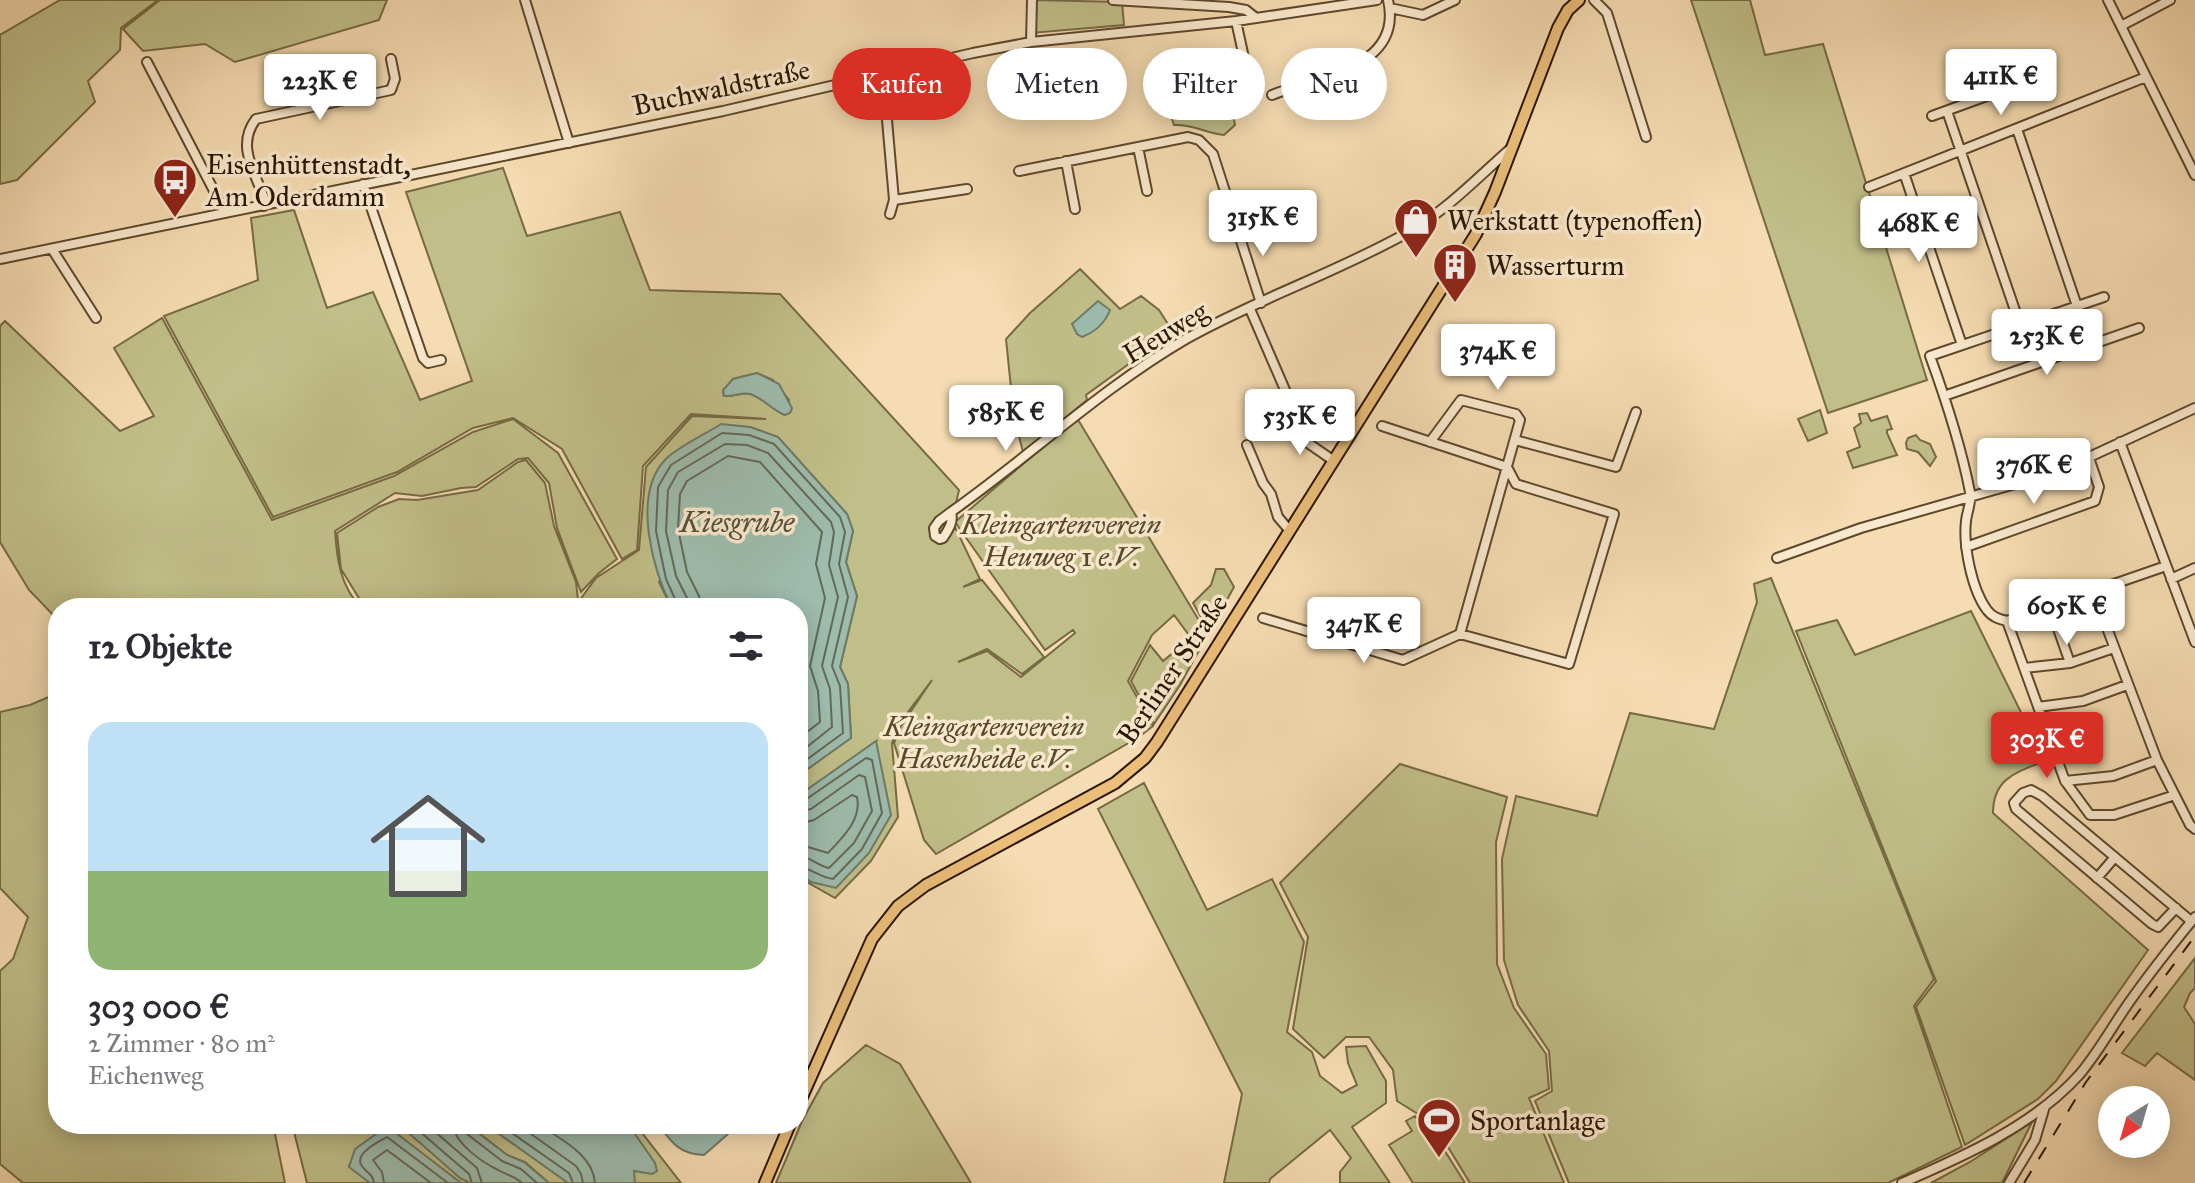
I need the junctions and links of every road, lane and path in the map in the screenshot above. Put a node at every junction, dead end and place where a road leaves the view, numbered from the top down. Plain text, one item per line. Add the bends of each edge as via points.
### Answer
1 (525, 0) edge
2 (1032, 0) edge
3 (1113, 0) edge
4 (1377, 0) edge
5 (1455, 0) edge
6 (1579, 0) edge
7 (1594, 0) edge
8 (2108, 0) edge
9 (2170, 0) edge
10 (1389, 4) edge
11 (1256, 18) junction
12 (1236, 21) junction
13 (2121, 26) junction
14 (1031, 42) junction
15 (1242, 48) edge
16 (971, 53) edge
17 (391, 59) dead end
18 (147, 62) dead end
19 (2146, 77) junction
20 (832, 85) edge
21 (2014, 86) dead end
22 (1272, 95) dead end
23 (1947, 111) junction
24 (1932, 116) dead end
25 (887, 120) edge
26 (2017, 129) junction
27 (1646, 137) dead end
28 (569, 143) junction
29 (1138, 147) junction
30 (1960, 149) junction
31 (1509, 150) junction
32 (1066, 161) junction
33 (1019, 171) dead end
34 (1904, 173) junction
35 (2195, 175) edge
36 (363, 184) junction
37 (1869, 187) dead end
38 (967, 189) dead end
39 (1147, 191) dead end
40 (894, 200) junction
41 (264, 206) junction
42 (1075, 209) dead end
43 (225, 212) junction
44 (890, 214) dead end
45 (52, 249) junction
46 (0, 259) edge
47 (2104, 297) dead end
48 (1261, 303) junction
49 (2077, 306) junction
50 (1250, 309) junction
51 (96, 318) dead end
52 (2020, 325) junction
53 (2139, 328) dead end
54 (1962, 345) junction
55 (441, 360) dead end
56 (1944, 396) junction
57 (2195, 408) edge
58 (1636, 412) dead end
59 (1382, 426) dead end
60 (1515, 440) junction
61 (1430, 442) junction
62 (2120, 442) junction
63 (1247, 445) dead end
64 (2089, 458) junction
65 (1334, 461) junction
66 (1507, 467) junction
67 (1972, 496) junction
68 (951, 512) dead end
69 (1290, 531) junction
70 (1966, 547) junction
71 (1777, 558) dead end
72 (2166, 566) junction
73 (2195, 568) edge
74 (2171, 579) junction
75 (2093, 591) junction
76 (2050, 606) junction
77 (1263, 618) dead end
78 (2007, 621) junction
79 (1460, 634) junction
80 (2194, 635) edge
81 (2114, 648) junction
82 (2070, 663) junction
83 (2024, 668) junction
84 (2127, 685) junction
85 (2038, 707) junction
86 (2157, 760) junction
87 (2065, 781) junction
88 (2175, 795) junction
89 (2193, 826) edge
90 (2115, 857) junction
91 (2097, 878) junction
92 (2176, 908) junction
93 (2193, 919) edge
94 (808, 1083) edge
95 (2045, 1106) junction
96 (786, 1134) edge
97 (765, 1183) edge
98 (1902, 1183) edge
99 (2009, 1183) edge

1 - 28 street
2 - 14 street
3 - 11 street via 1229,7
4 - 11 street, Buchwaldstraße
5 - 10 street via 1423,15
6 - 31 main road, Berliner Straße via 1558,28
7 - 27 street via 1607,13
8 - 13 street
9 - 13 street
10 - 22 street via 1391,19 1380,49 1315,82
11 - 12 street, Buchwaldstraße
12 - 14 street, Buchwaldstraße
12 - 15 street
13 - 19 street
14 - 16 street, Buchwaldstraße
17 - 41 street via 391,90 256,119 245,147
18 - 43 street
19 - 26 street
19 - 35 street
20 - 28 street, Buchwaldstraße
21 - 23 street
23 - 24 street
23 - 30 street
25 - 40 street
26 - 30 street
26 - 49 street
28 - 36 street, Buchwaldstraße
29 - 32 street
29 - 39 street
29 - 48 street via 1188,137 1208,147
30 - 34 street
30 - 52 street
31 - 48 street, Heuweg via 1443,210 1405,234
31 - 65 main road, Berliner Straße via 1476,234
32 - 33 street
32 - 42 street
34 - 37 street
34 - 54 street
36 - 41 street, Buchwaldstraße
36 - 55 street via 423,358 428,363
38 - 40 street
40 - 44 street
41 - 43 street, Buchwaldstraße
43 - 45 street, Buchwaldstraße
45 - 46 street, Buchwaldstraße
45 - 51 street
47 - 49 street
48 - 50 street, Heuweg
49 - 52 street
50 - 65 street, Heuweg via 1308,443
50 - 68 street, Heuweg via 1186,340 1076,415
52 - 54 street
53 - 56 street
54 - 56 street via 1930,356
56 - 67 street
57 - 62 street
58 - 60 street via 1616,467
59 - 61 street
60 - 61 street via 1520,420 1516,414 1461,400
60 - 66 street
61 - 66 street
62 - 64 street
62 - 72 street
63 - 69 street via 1278,517
64 - 67 street
64 - 70 street via 2099,487 2095,501
65 - 69 main road, Berliner Straße
66 - 79 street
66 - 79 street via 1516,484 1614,514 1569,664
67 - 70 street
67 - 71 street
69 - 94 main road, Berliner Straße via 1145,758 1084,801 926,885 898,906 872,939
70 - 78 street via 1987,610
72 - 74 street
72 - 75 street
73 - 74 street
74 - 80 street
75 - 76 street
75 - 81 street
76 - 78 street
76 - 82 street
77 - 79 street via 1403,660
78 - 83 street
81 - 82 street
81 - 84 street
82 - 83 street
83 - 85 street
84 - 85 street via 2083,701
84 - 86 street
85 - 87 street
86 - 87 street via 2113,776
86 - 88 street
87 - 88 street via 2090,815 2114,815
88 - 89 street
90 - 91 street
90 - 91 street via 2031,790 2014,803
90 - 92 street
91 - 92 street via 2158,927
92 - 93 street
93 - 95 street via 2081,1072
95 - 98 street via 1965,1156
95 - 99 street via 2035,1140
96 - 97 main road

